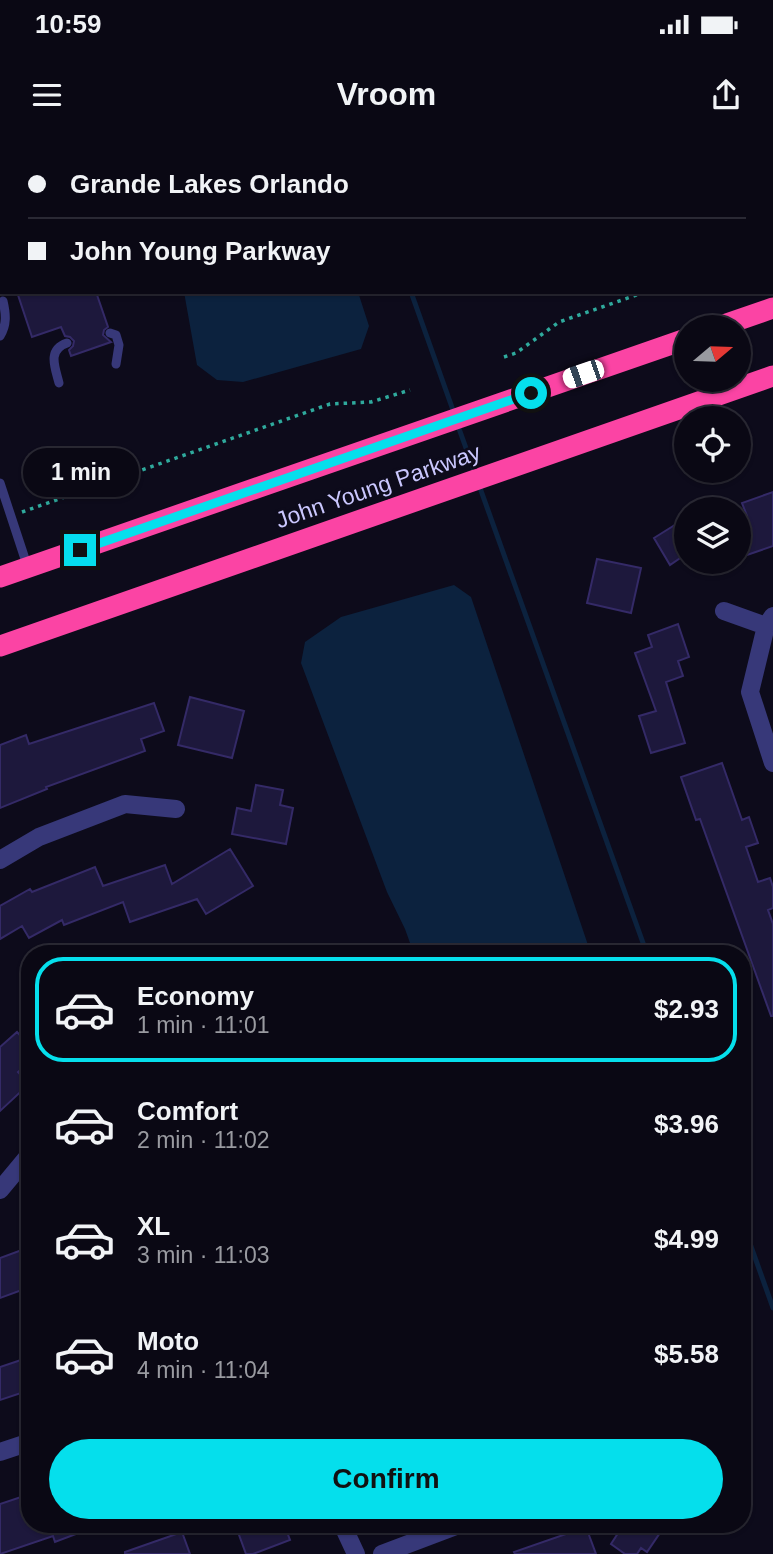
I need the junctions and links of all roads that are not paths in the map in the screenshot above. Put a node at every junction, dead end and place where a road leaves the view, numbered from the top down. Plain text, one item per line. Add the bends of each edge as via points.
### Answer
1 (3, 302) dead end
2 (773, 308) edge
3 (751, 316) edge
4 (110, 333) dead end
5 (0, 336) edge
6 (674, 342) edge
7 (67, 343) dead end
8 (116, 364) dead end
9 (773, 376) edge
10 (59, 383) dead end
11 (0, 483) edge
12 (28, 568) junction
13 (0, 578) edge
14 (724, 611) dead end
15 (769, 621) edge
16 (0, 646) edge
17 (773, 763) edge
18 (176, 809) dead end
19 (0, 860) edge
20 (21, 1165) edge
21 (0, 1190) edge
22 (21, 1445) edge
23 (0, 1452) edge
24 (346, 1533) edge
25 (437, 1533) edge
26 (356, 1554) edge
27 (382, 1554) edge

1 - 5 lane via 6,314
2 - 3 highway
4 - 8 lane via 116,335 119,345
6 - 12 highway, John Young Parkway
7 - 10 lane via 53,360
9 - 16 highway, John Young Parkway
11 - 12 lane
12 - 13 highway, John Young Parkway
14 - 15 street
15 - 17 street via 750,692
18 - 19 street via 125,804 39,837
20 - 21 street
22 - 23 street
24 - 26 street
25 - 27 street

